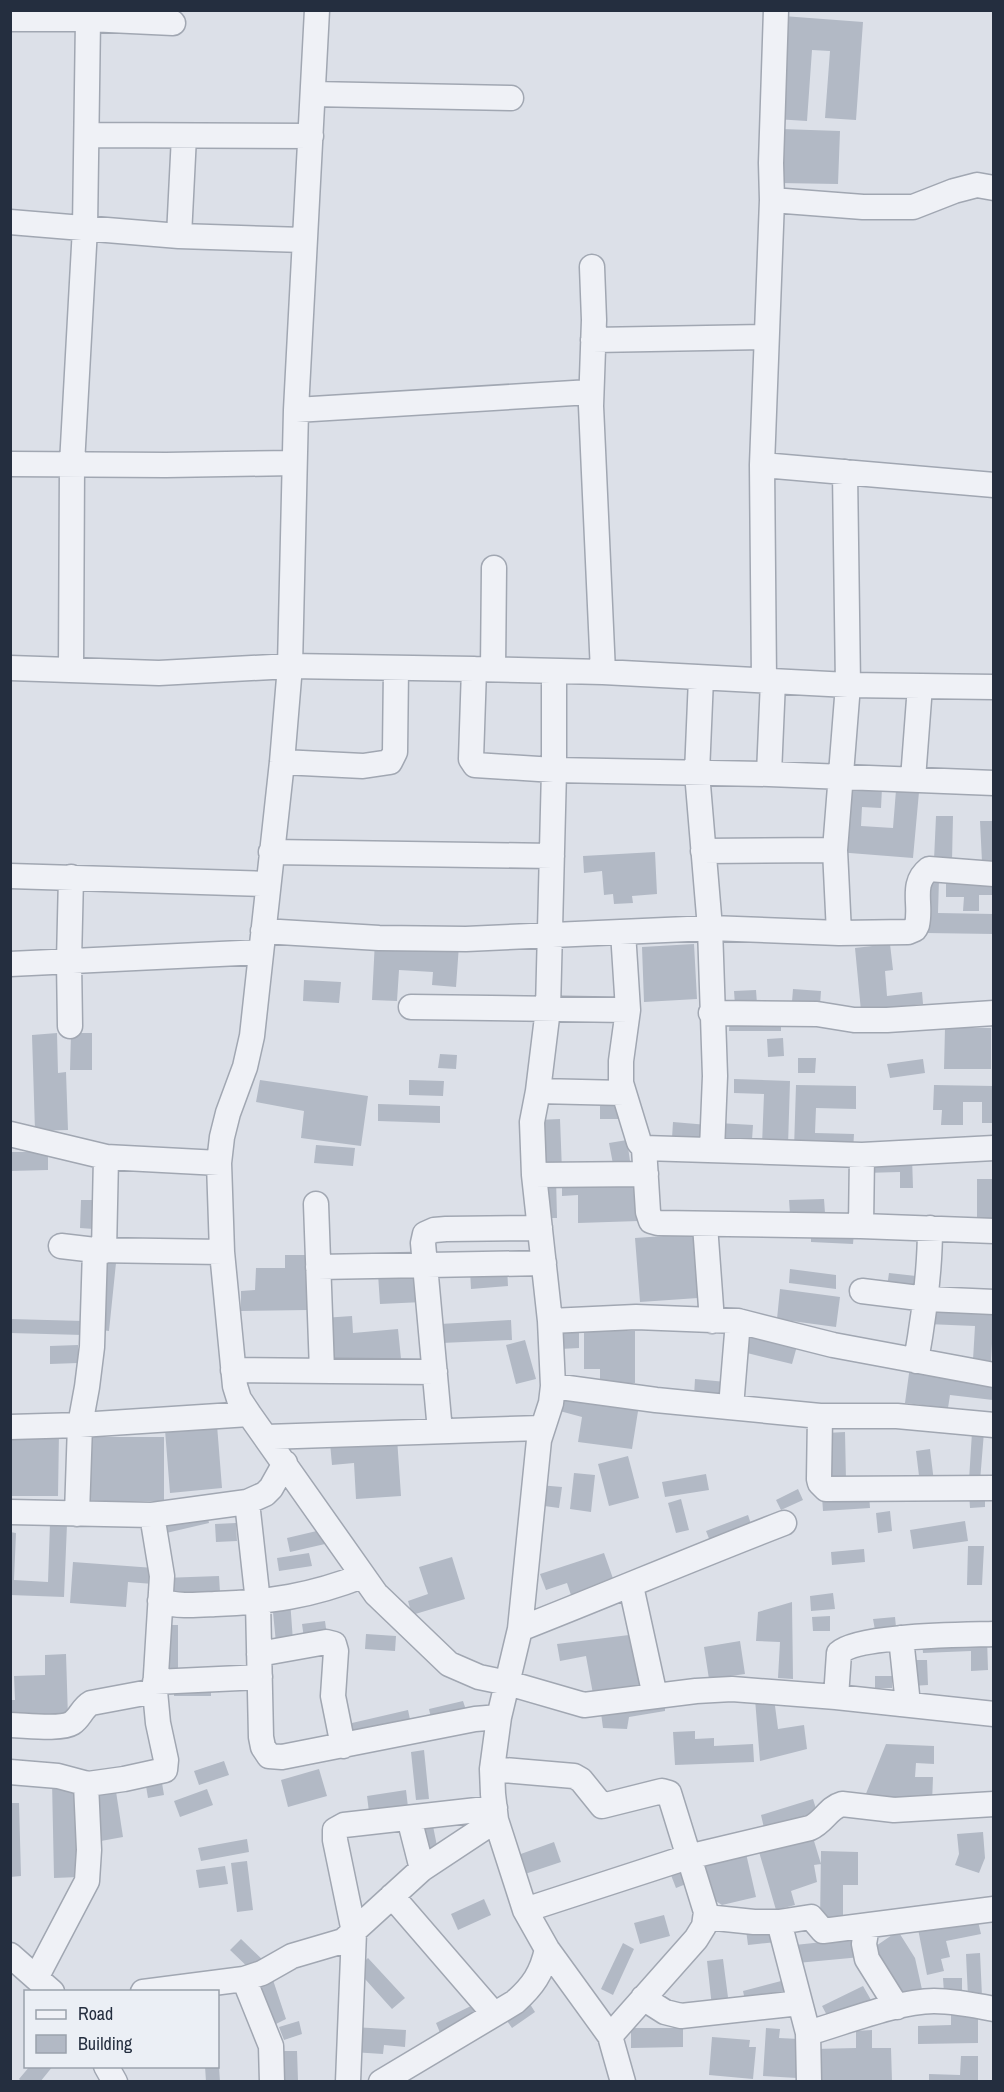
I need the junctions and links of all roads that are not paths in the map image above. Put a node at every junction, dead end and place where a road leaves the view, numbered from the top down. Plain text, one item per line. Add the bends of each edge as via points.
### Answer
1 (317, 10) edge
2 (776, 10) edge
3 (10, 19) edge
4 (88, 19) junction
5 (173, 23) dead end
6 (313, 94) junction
7 (511, 98) dead end
8 (87, 135) junction
9 (184, 136) junction
10 (311, 136) junction
11 (993, 188) edge
12 (772, 200) junction
13 (10, 222) edge
14 (85, 228) junction
15 (179, 236) junction
16 (304, 240) junction
17 (592, 267) dead end
18 (766, 337) junction
19 (593, 340) junction
20 (590, 392) junction
21 (296, 410) junction
22 (294, 463) junction
23 (10, 464) edge
24 (72, 464) junction
25 (762, 465) junction
26 (845, 472) junction
27 (993, 485) edge
28 (494, 568) dead end
29 (290, 666) junction
30 (10, 668) edge
31 (396, 668) junction
32 (483, 669) junction
33 (71, 670) junction
34 (554, 672) junction
35 (603, 672) junction
36 (701, 678) junction
37 (768, 680) junction
38 (848, 685) junction
39 (920, 686) junction
40 (993, 687) edge
41 (282, 762) junction
42 (554, 770) junction
43 (697, 773) junction
44 (769, 774) junction
45 (840, 777) junction
46 (913, 779) junction
47 (993, 783) edge
48 (836, 850) junction
49 (703, 851) junction
50 (271, 852) junction
51 (552, 856) junction
52 (993, 874) edge
53 (10, 876) edge
54 (71, 878) junction
55 (268, 884) junction
56 (710, 928) junction
57 (623, 932) junction
58 (839, 933) junction
59 (551, 936) junction
60 (262, 941) junction
61 (69, 961) junction
62 (10, 964) edge
63 (411, 1006) dead end
64 (548, 1009) junction
65 (628, 1010) junction
66 (993, 1012) edge
67 (711, 1013) junction
68 (70, 1026) dead end
69 (538, 1091) junction
70 (624, 1093) junction
71 (10, 1134) edge
72 (644, 1148) junction
73 (712, 1149) junction
74 (993, 1149) edge
75 (862, 1155) junction
76 (106, 1157) junction
77 (219, 1163) junction
78 (646, 1174) junction
79 (534, 1175) junction
80 (316, 1204) dead end
81 (705, 1225) junction
82 (861, 1226) junction
83 (540, 1228) junction
84 (930, 1228) junction
85 (993, 1231) edge
86 (61, 1246) dead end
87 (100, 1250) junction
88 (222, 1252) junction
89 (544, 1263) junction
90 (425, 1265) junction
91 (318, 1267) junction
92 (862, 1291) dead end
93 (927, 1299) junction
94 (993, 1302) edge
95 (550, 1321) junction
96 (712, 1321) junction
97 (738, 1321) junction
98 (916, 1361) junction
99 (233, 1370) junction
100 (322, 1371) junction
101 (435, 1372) junction
102 (993, 1374) edge
103 (553, 1386) junction
104 (731, 1407) junction
105 (249, 1414) junction
106 (820, 1416) junction
107 (80, 1425) junction
108 (993, 1425) edge
109 (10, 1427) edge
110 (542, 1428) junction
111 (441, 1431) junction
112 (266, 1437) junction
113 (285, 1463) junction
114 (993, 1488) edge
115 (247, 1502) junction
116 (10, 1512) edge
117 (77, 1514) junction
118 (152, 1515) junction
119 (784, 1523) dead end
120 (362, 1576) junction
121 (630, 1586) junction
122 (160, 1601) junction
123 (258, 1602) junction
124 (520, 1629) junction
125 (993, 1634) edge
126 (901, 1638) junction
127 (259, 1666) junction
128 (508, 1683) junction
129 (155, 1687) junction
130 (655, 1696) junction
131 (836, 1696) junction
132 (908, 1704) junction
133 (993, 1714) edge
134 (499, 1717) junction
135 (10, 1725) edge
136 (343, 1746) junction
137 (492, 1769) junction
138 (10, 1772) edge
139 (86, 1784) junction
140 (993, 1804) edge
141 (495, 1814) junction
142 (409, 1818) junction
143 (688, 1857) junction
144 (422, 1869) junction
145 (392, 1896) junction
146 (993, 1909) edge
147 (525, 1910) junction
148 (706, 1917) junction
149 (779, 1922) junction
150 (867, 1926) junction
151 (354, 1932) junction
152 (546, 1949) junction
153 (10, 1955) edge
154 (244, 1979) junction
155 (44, 1985) edge
156 (159, 1990) edge
157 (643, 1998) junction
158 (800, 2003) junction
159 (897, 2007) junction
160 (993, 2009) edge
161 (494, 2014) junction
162 (808, 2033) junction
163 (610, 2036) junction
164 (107, 2068) edge
165 (115, 2082) edge
166 (272, 2082) edge
167 (348, 2082) edge
168 (381, 2082) edge
169 (623, 2082) edge
170 (809, 2082) edge

1 - 6 street
2 - 12 street
3 - 4 street
4 - 5 street
4 - 8 street
6 - 7 street
6 - 10 street
8 - 9 street
8 - 14 street
9 - 10 street
9 - 15 street
10 - 16 street
11 - 12 street via 977,185 913,207
12 - 18 street
13 - 14 street
14 - 15 street
14 - 24 street
15 - 16 street
16 - 21 street
17 - 19 street
18 - 19 street
18 - 25 street
19 - 20 street
20 - 21 street
20 - 35 street
21 - 22 street
22 - 24 street
22 - 29 street
23 - 24 street
24 - 33 street
25 - 26 street
25 - 37 street
26 - 27 street
26 - 38 street
28 - 32 street
29 - 31 street
29 - 33 street via 159,673
29 - 41 street
30 - 33 street
31 - 32 street
31 - 41 street via 395,752 390,762 363,766
32 - 34 street
32 - 42 street via 473,764
34 - 35 street
34 - 42 street
35 - 36 street
36 - 37 street
36 - 43 street
37 - 38 street
37 - 44 street
38 - 39 street
38 - 45 street
39 - 40 street
39 - 46 street
41 - 50 street
42 - 43 street
42 - 51 street
43 - 44 street
43 - 49 street
44 - 45 street
45 - 46 street
45 - 48 street
46 - 47 street
48 - 49 street
48 - 58 street
49 - 56 street
50 - 51 street
50 - 55 street
51 - 59 street
52 - 58 street via 929,869 918,883 919,920 915,929
53 - 54 street
54 - 55 street
54 - 61 street
55 - 60 street
56 - 57 street
56 - 58 street
56 - 67 street
57 - 59 street
57 - 65 street
59 - 60 street
59 - 64 street
60 - 61 street
60 - 77 street via 250,1049 228,1113
61 - 62 street
61 - 68 street
63 - 64 street
64 - 65 street
64 - 69 street
65 - 70 street via 621,1073
66 - 67 street via 887,1020 817,1014
67 - 73 street via 715,1076
69 - 70 street
69 - 79 street via 532,1122
70 - 72 street
71 - 76 street
72 - 73 street
72 - 78 street
73 - 75 street
74 - 75 street
75 - 82 street
76 - 77 street
76 - 87 street
77 - 88 street
78 - 79 street
78 - 81 street via 651,1221
79 - 83 street
80 - 91 street
81 - 82 street
81 - 96 street
82 - 84 street
83 - 89 street
83 - 90 street via 429,1231 424,1237
84 - 85 street
84 - 93 street
86 - 87 street
87 - 88 street
87 - 107 street via 92,1347
88 - 99 street
89 - 90 street
89 - 95 street
90 - 91 street
90 - 101 street
91 - 100 street
92 - 93 street
93 - 94 street
93 - 98 street
95 - 96 street via 636,1317
95 - 103 street
96 - 97 street
97 - 98 street
97 - 104 street
98 - 102 street
99 - 100 street
99 - 105 street via 236,1393
100 - 101 street
101 - 111 street
103 - 104 street
103 - 110 street
104 - 106 street
105 - 107 street
105 - 112 street
106 - 108 street via 897,1416
106 - 114 street via 819,1479 826,1489
107 - 109 street
107 - 117 street
110 - 111 street
110 - 124 street
111 - 112 street
112 - 113 street
113 - 115 street via 265,1494
113 - 120 street
115 - 118 street
115 - 123 street
116 - 117 street
117 - 118 street
118 - 122 street via 161,1567
119 - 121 street
120 - 123 street via 301,1596
120 - 128 street via 391,1610 449,1664 479,1677
121 - 124 street
121 - 130 street
122 - 123 street via 186,1605
122 - 129 street
123 - 127 street
124 - 128 street
125 - 126 street
126 - 131 street via 842,1649
126 - 132 street
127 - 129 street
127 - 136 street via 261,1737 269,1756
127 - 136 street via 326,1642 334,1644 333,1696
128 - 130 street via 584,1705
128 - 134 street
129 - 135 street via 91,1703 67,1725
129 - 139 street via 165,1770
130 - 131 street via 732,1689
131 - 132 street
132 - 133 street
134 - 136 street
134 - 137 street
137 - 141 street
137 - 143 street via 574,1776 602,1806 662,1791 669,1793
138 - 139 street via 58,1776
139 - 155 street via 87,1881
140 - 143 street via 894,1810 842,1804 834,1806 810,1828
141 - 142 street
141 - 144 street
141 - 147 street
142 - 144 street
142 - 151 street via 344,1825 335,1830
143 - 147 street
143 - 148 street
144 - 145 street
145 - 151 street
145 - 161 street
146 - 150 street
147 - 152 street
148 - 149 street
148 - 157 street via 696,1939
149 - 150 street via 811,1917 823,1932
149 - 158 street
150 - 159 street via 867,1959
151 - 154 street via 343,1941 292,1956
151 - 167 street
152 - 161 street via 544,1965 531,1987
152 - 163 street
153 - 155 street
154 - 156 street
154 - 166 street via 270,2046
157 - 158 street via 665,2012 681,2016
157 - 163 street
158 - 162 street
159 - 160 street via 932,2001
159 - 162 street
161 - 168 street
162 - 170 street
163 - 169 street
164 - 165 street

